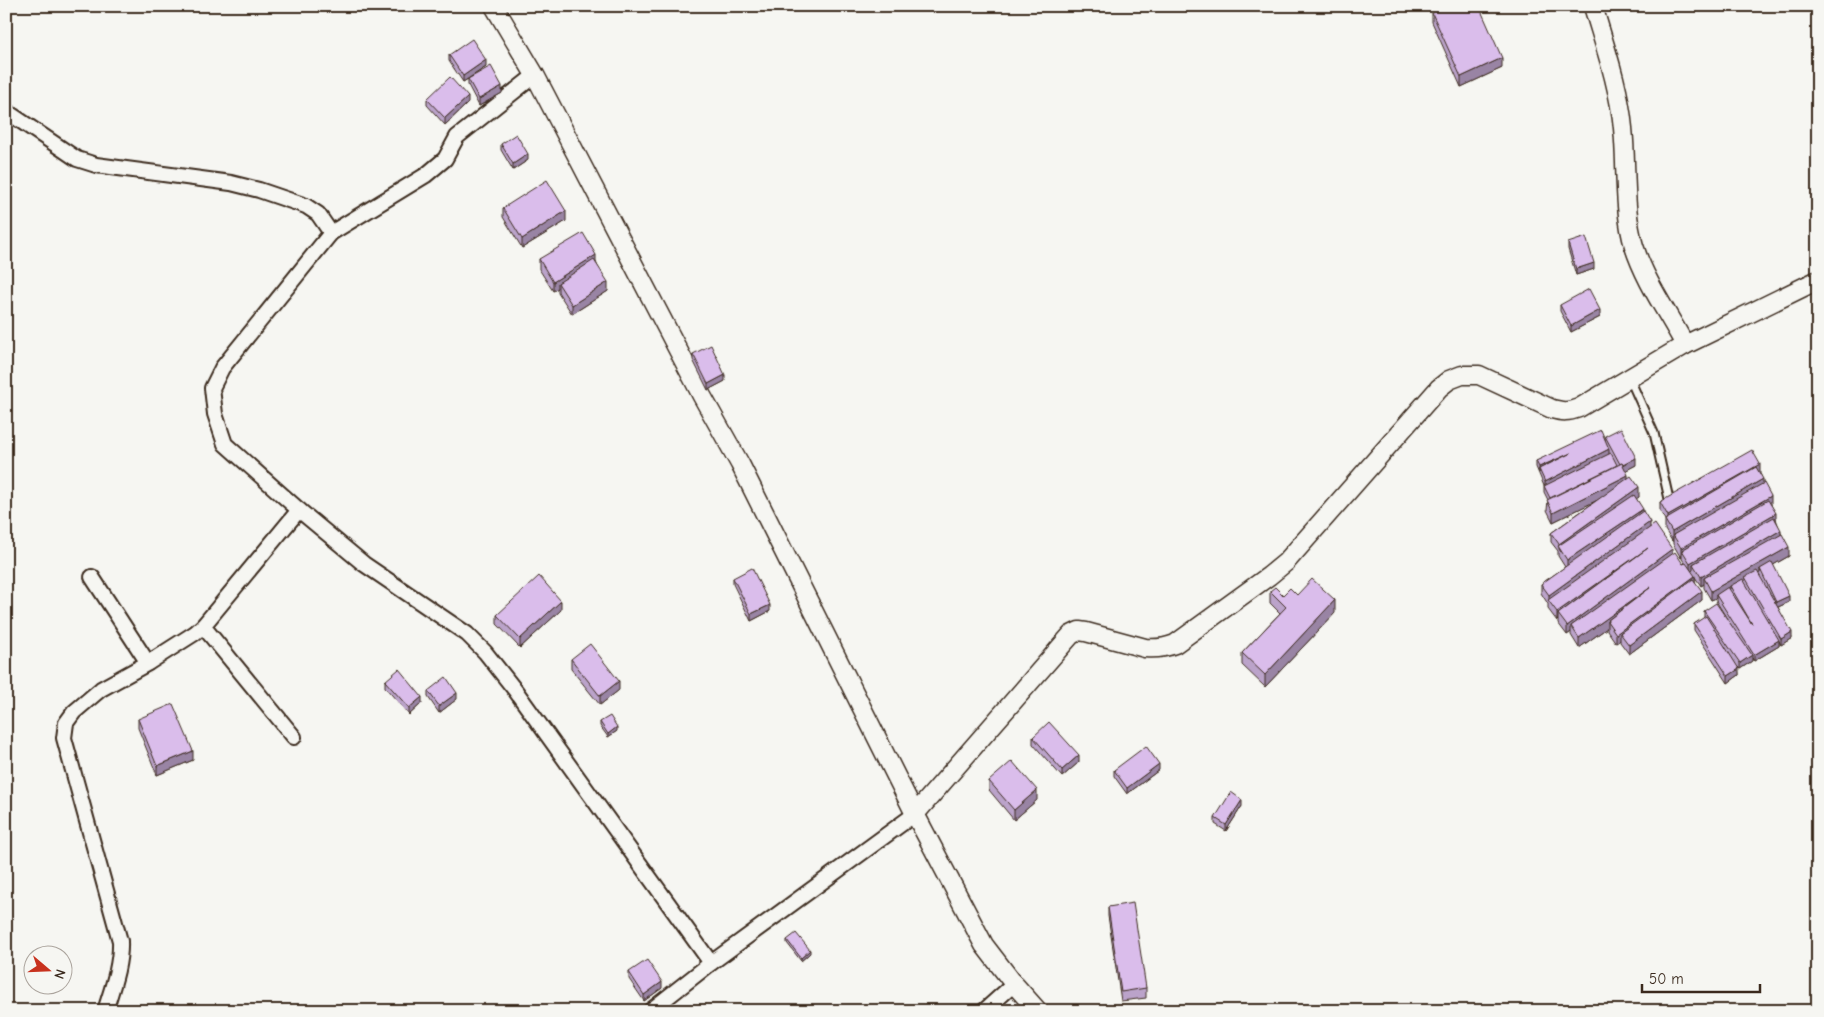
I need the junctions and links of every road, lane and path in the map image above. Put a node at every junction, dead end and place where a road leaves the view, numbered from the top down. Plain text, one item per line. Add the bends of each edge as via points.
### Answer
1 (494, 6) edge
2 (1592, 6) edge
3 (535, 74) junction
4 (6, 111) edge
5 (331, 234) junction
6 (1818, 280) edge
7 (1685, 345) junction
8 (1629, 377) junction
9 (1669, 499) edge
10 (299, 510) junction
11 (92, 577) dead end
12 (203, 626) junction
13 (148, 663) junction
14 (294, 737) dead end
15 (915, 814) junction
16 (711, 963) junction
17 (1014, 984) junction
18 (105, 1011) edge
19 (650, 1011) edge
20 (984, 1011) edge
21 (1038, 1011) edge

1 - 3 street
2 - 7 street via 1620,104 1634,245 1642,268
3 - 5 street via 457,137 445,159 426,175
3 - 15 street via 740,464
4 - 5 street via 77,159 259,190 306,206 318,214
5 - 10 street via 237,348 212,388 215,414 225,444
6 - 7 street
7 - 8 street
8 - 9 lane via 1654,433
8 - 15 street via 1569,412 1552,409 1478,375 1462,375 1449,380 1286,562 1175,644 1165,648 1145,648 1086,632 1071,635
10 - 12 street
10 - 16 street via 364,564 467,634 485,652
11 - 13 street
12 - 13 street
12 - 14 street
13 - 18 street via 101,689 74,712 64,731 120,941 119,964
15 - 16 street
15 - 17 street via 984,945
16 - 19 street
17 - 20 street
17 - 21 street

